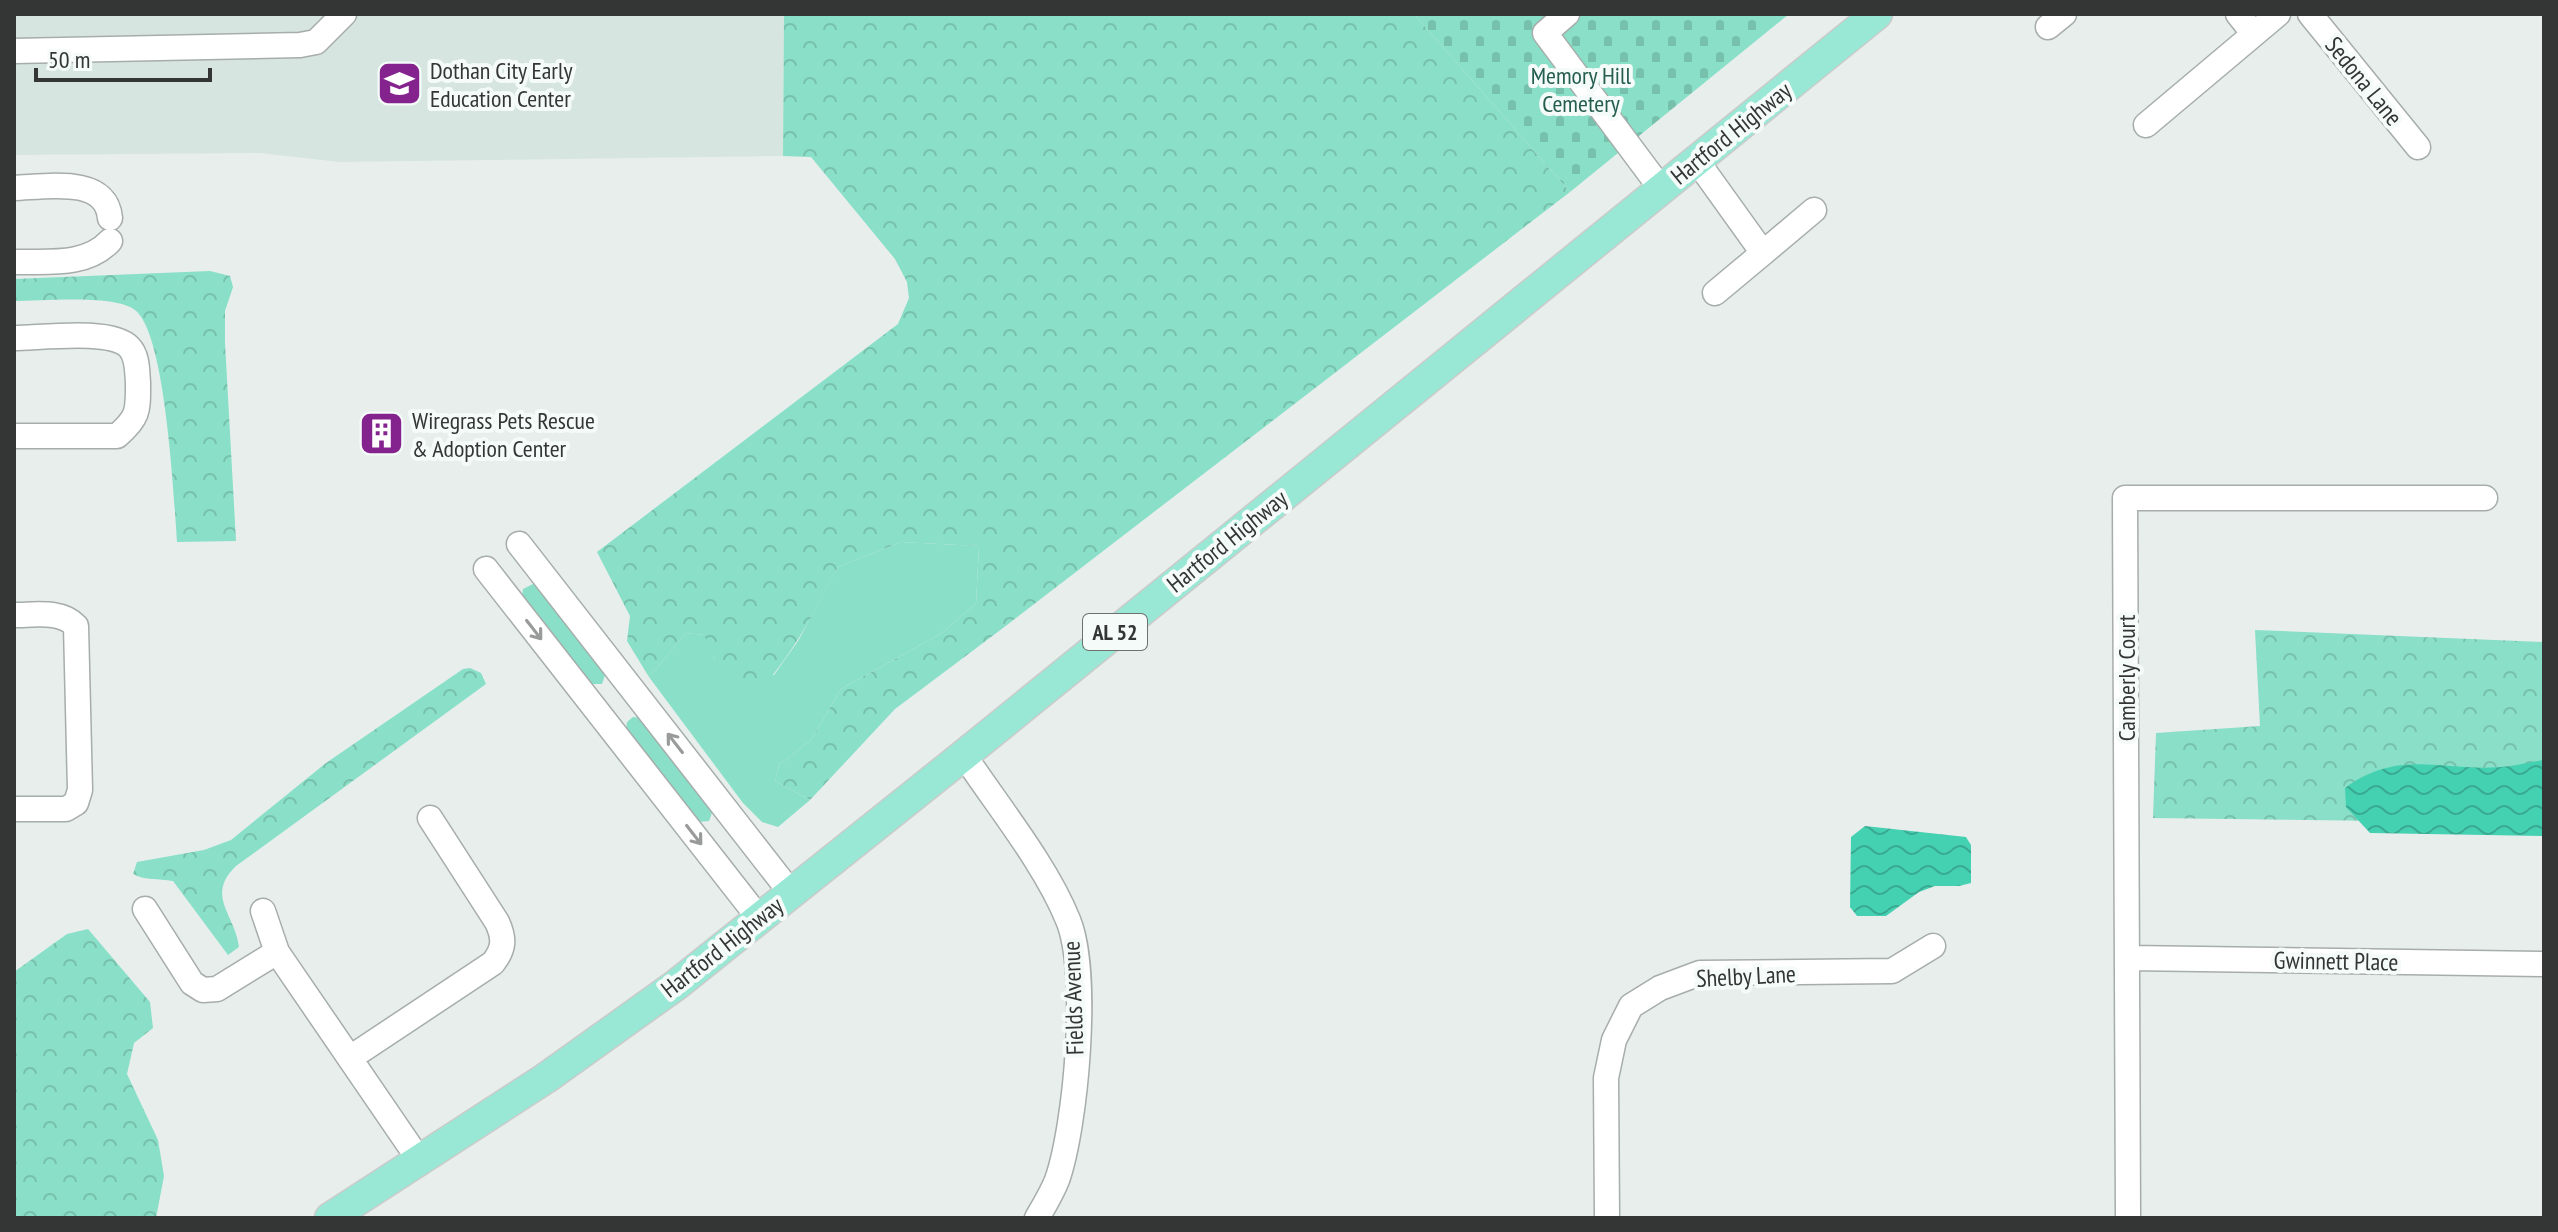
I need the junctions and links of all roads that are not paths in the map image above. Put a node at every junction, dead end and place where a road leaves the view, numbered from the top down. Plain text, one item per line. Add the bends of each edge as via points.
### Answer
1 (344, 14) edge
2 (1567, 14) edge
3 (2238, 14) edge
4 (2278, 14) edge
5 (2310, 14) edge
6 (1858, 20) edge
7 (1538, 23) edge
8 (2254, 34) junction
9 (14, 51) edge
10 (2146, 125) dead end
11 (2418, 147) dead end
12 (1697, 161) junction
13 (14, 188) edge
14 (1662, 190) junction
15 (1814, 210) dead end
16 (1763, 253) junction
17 (14, 262) edge
18 (1715, 293) dead end
19 (14, 338) edge
20 (14, 436) edge
21 (2485, 498) dead end
22 (519, 544) dead end
23 (486, 569) dead end
24 (14, 615) edge
25 (633, 690) junction
26 (600, 715) junction
27 (964, 755) junction
28 (14, 809) edge
29 (430, 818) dead end
30 (791, 893) junction
31 (145, 909) dead end
32 (263, 911) dead end
33 (759, 918) junction
34 (1933, 946) dead end
35 (277, 952) junction
36 (2129, 958) junction
37 (2544, 964) edge
38 (350, 1058) junction
39 (420, 1161) junction
40 (330, 1218) edge
41 (1037, 1218) edge
42 (1607, 1218) edge
43 (2128, 1218) edge

1 - 9 street via 316,42 300,45
2 - 7 street
3 - 8 street
4 - 8 street
5 - 11 street, Sedona Lane
6 - 12 main road, Hartford Highway / AL 52
7 - 14 street
8 - 10 street
12 - 14 main road, Hartford Highway / AL 52
12 - 16 street
13 - 17 street via 94,191 109,207 110,230 99,253 78,260
14 - 27 main road, Hartford Highway / AL 52
15 - 16 street
16 - 18 street
19 - 20 street via 115,339 130,348 137,365 138,412 117,436
21 - 36 street, Camberly Court via 2125,498
22 - 25 street
23 -> 26 street
24 - 28 street via 54,615 76,626 80,790 76,803 66,809
25 - 26 street
30 -> 25 street
26 -> 33 street
27 - 30 main road, Hartford Highway / AL 52
27 - 41 street, Fields Avenue via 1055,890 1076,954 1079,1016 1072,1110 1056,1182
29 - 38 street via 497,922 502,952
30 - 33 main road, Hartford Highway / AL 52
31 - 35 street via 192,983 203,990 217,989
32 - 35 street
33 - 39 main road, Hartford Highway / AL 52 via 559,1069
34 - 42 street, Shelby Lane via 1892,971 1700,973 1631,1006 1614,1040 1606,1078
35 - 38 street
36 - 37 street, Gwinnett Place
36 - 43 street, Camberly Court
38 - 39 street
39 - 40 main road, Hartford Highway / AL 52

